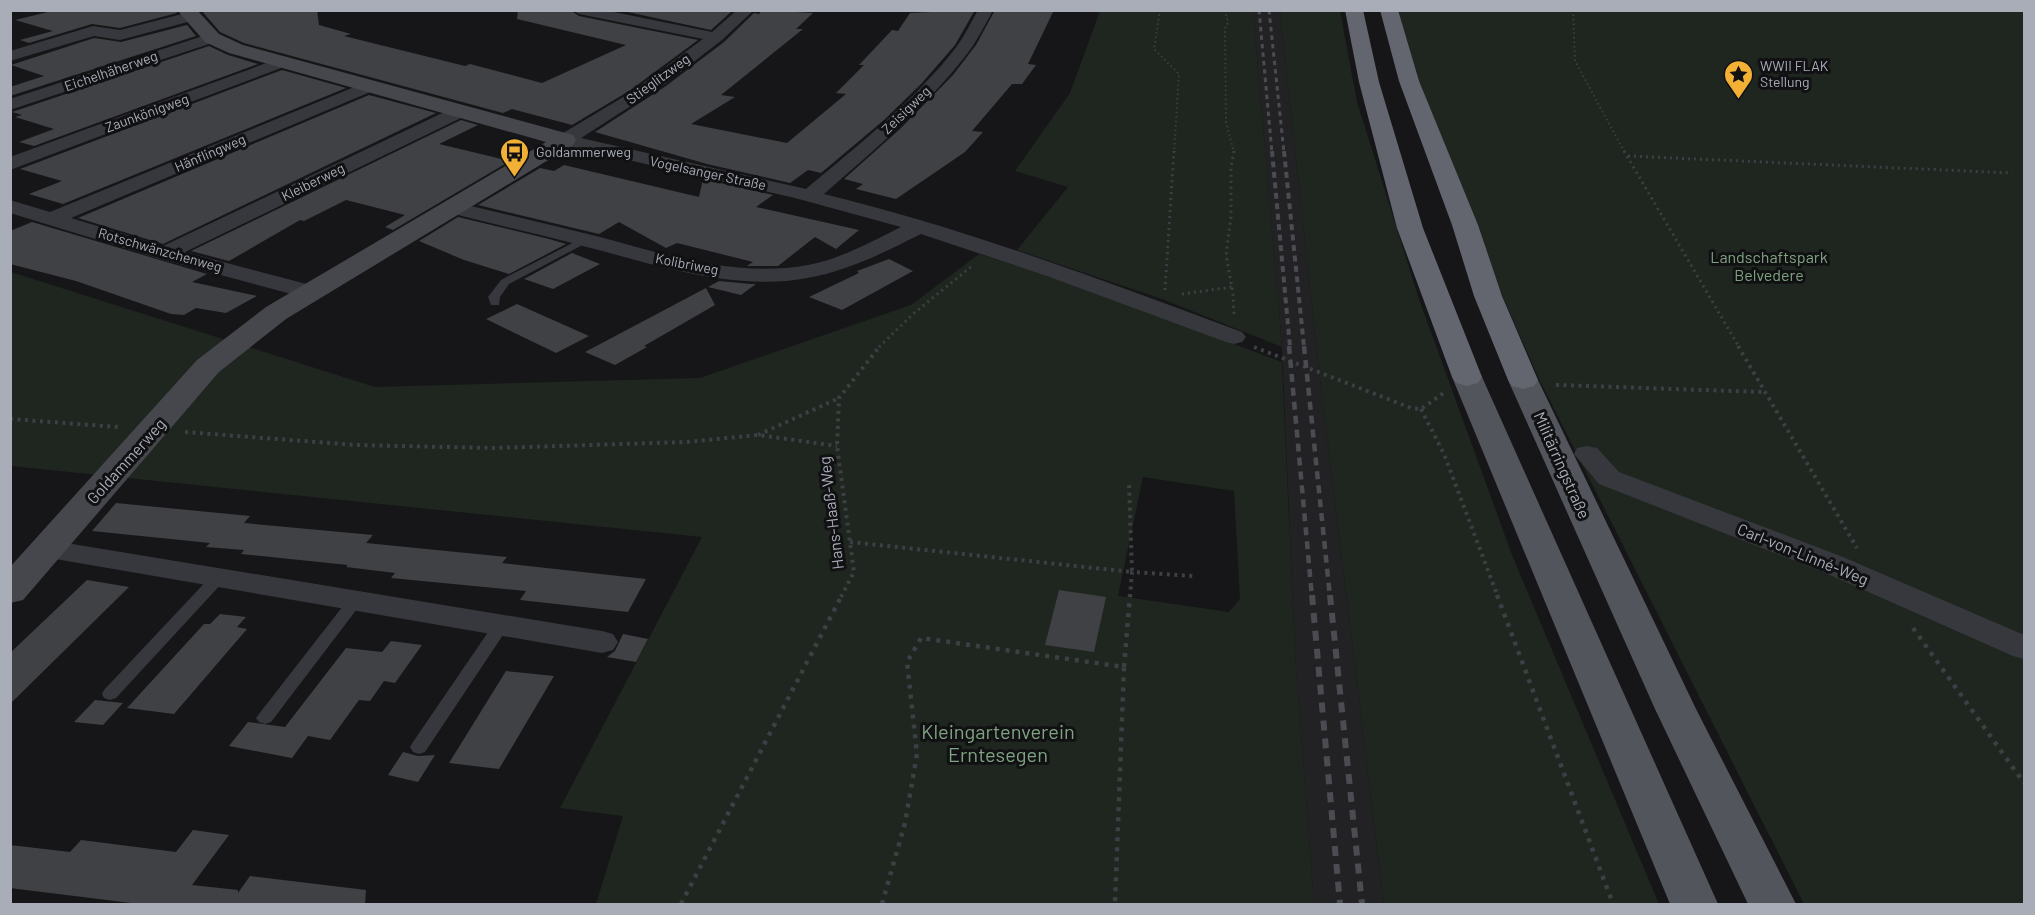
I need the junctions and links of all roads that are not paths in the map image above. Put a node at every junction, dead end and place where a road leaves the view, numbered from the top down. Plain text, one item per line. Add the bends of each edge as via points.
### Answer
1 (579, 10) edge
2 (747, 10) edge
3 (986, 10) edge
4 (1354, 10) edge
5 (1389, 10) edge
6 (188, 14) edge
7 (716, 37) junction
8 (212, 38) junction
9 (10, 56) edge
10 (283, 62) junction
11 (369, 86) junction
12 (10, 105) edge
13 (461, 111) junction
14 (565, 140) junction
15 (10, 164) edge
16 (810, 196) junction
17 (10, 206) edge
18 (453, 208) junction
19 (50, 219) junction
20 (918, 227) junction
21 (584, 240) junction
22 (165, 253) junction
23 (310, 292) junction
24 (495, 303) dead end
25 (1234, 337) road end
26 (1467, 377) joint
27 (1538, 382) joint
28 (1587, 454) dead end
29 (48, 549) junction
30 (218, 578) junction
31 (10, 591) edge
32 (355, 601) junction
33 (501, 626) junction
34 (602, 642) dead end
35 (2025, 648) edge
36 (110, 694) dead end
37 (265, 718) dead end
38 (419, 747) dead end
39 (1694, 904) edge
40 (1772, 904) edge

1 - 7 street
2 - 7 street, Stieglitzweg
3 - 16 street, Zeisigweg via 963,48 933,83
4 - 26 highway via 1369,82 1410,228
5 - 27 highway, Militärringstraße via 1409,81 1488,296
6 - 8 street, Vogelsanger Straße
6 - 9 street via 120,35 93,31
7 - 14 street, Stieglitzweg via 630,100
8 - 10 street, Vogelsanger Straße
8 - 12 street, Eichelhäherweg
10 - 11 street, Vogelsanger Straße
10 - 15 street, Zaunkönigweg
11 - 13 street, Vogelsanger Straße
11 - 19 street, Hänflingweg
13 - 14 street, Vogelsanger Straße
13 - 22 street, Kleiberweg
14 - 16 street, Vogelsanger Straße
14 - 18 street, Goldammerweg
16 - 20 street, Vogelsanger Straße
17 - 19 street, Rotschwänzchenweg
18 - 21 street, Kolibriweg
18 - 23 street, Goldammerweg
19 - 22 street, Rotschwänzchenweg
20 - 21 street, Kolibriweg via 842,262 792,274 715,270
20 - 25 street, Vogelsanger Straße via 1158,301
21 - 24 lane via 505,282 494,297
22 - 23 street, Rotschwänzchenweg
23 - 29 street, Goldammerweg via 208,366
26 - 39 main road
27 - 40 main road, Militärringstraße via 1591,530
28 - 35 street, Carl-von-Linné-Weg via 1609,478 1832,564
29 - 30 street
29 - 31 street, Goldammerweg
30 - 32 street
30 - 36 lane
32 - 33 street
32 - 37 lane
33 - 34 street
33 - 38 lane

